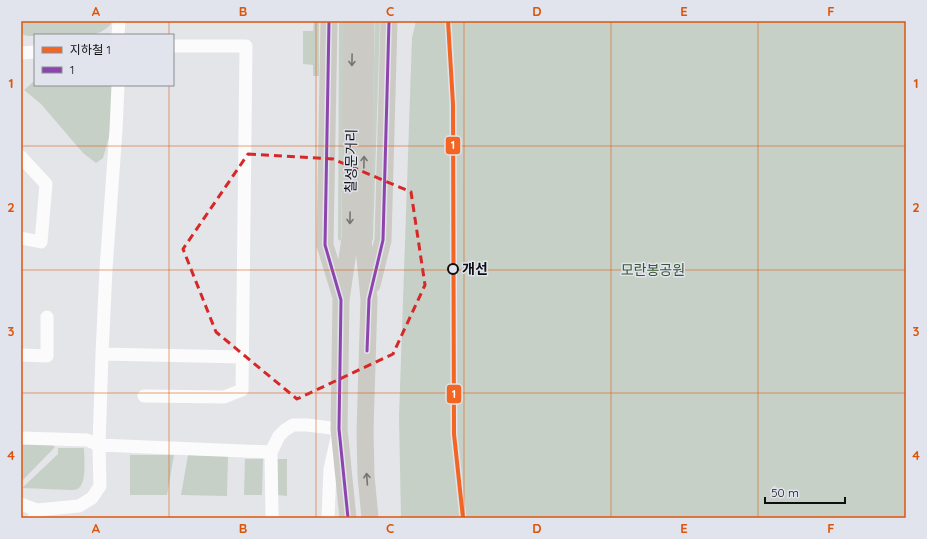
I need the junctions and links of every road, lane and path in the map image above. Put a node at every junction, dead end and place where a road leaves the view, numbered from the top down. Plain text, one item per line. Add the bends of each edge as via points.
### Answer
1 (119, 21) edge
2 (329, 21) edge
3 (352, 21) edge
4 (366, 21) edge
5 (389, 21) edge
6 (118, 34) edge
7 (174, 46) edge
8 (34, 52) edge
9 (21, 53) edge
10 (118, 86) edge
11 (21, 158) edge
12 (21, 238) edge
13 (369, 299) junction
14 (341, 300) junction
15 (47, 317) dead end
16 (102, 354) junction
17 (21, 355) edge
18 (243, 357) junction
19 (144, 396) dead end
20 (339, 429) junction
21 (21, 438) edge
22 (99, 445) junction
23 (271, 452) junction
24 (21, 504) edge
25 (35, 514) edge
26 (273, 518) edge
27 (328, 518) edge
28 (348, 518) edge
29 (370, 518) edge

1 - 6 street
2 - 14 main road, 칠성문거리 via 325,245
3 -> 14 main road, 칠성문거리 via 350,238
13 -> 4 main road, 칠성문거리 via 363,238
5 - 13 main road, 칠성문거리 via 383,240
7 - 18 street via 246,46
8 - 9 street
10 - 16 street
11 - 12 street via 46,184 41,242
13 - 14 main road
29 -> 13 main road, 칠성문거리 via 365,431
14 - 20 main road, 칠성문거리
15 - 17 street via 47,356
16 - 18 street
16 - 22 street
18 - 19 street via 242,390 224,397
20 - 23 street via 293,425 279,436
20 - 27 street via 330,469
20 - 28 main road, 칠성문거리
21 - 22 street via 87,440
22 - 23 street
22 - 25 street via 100,486 92,498 78,506
23 - 26 street
24 - 25 street

